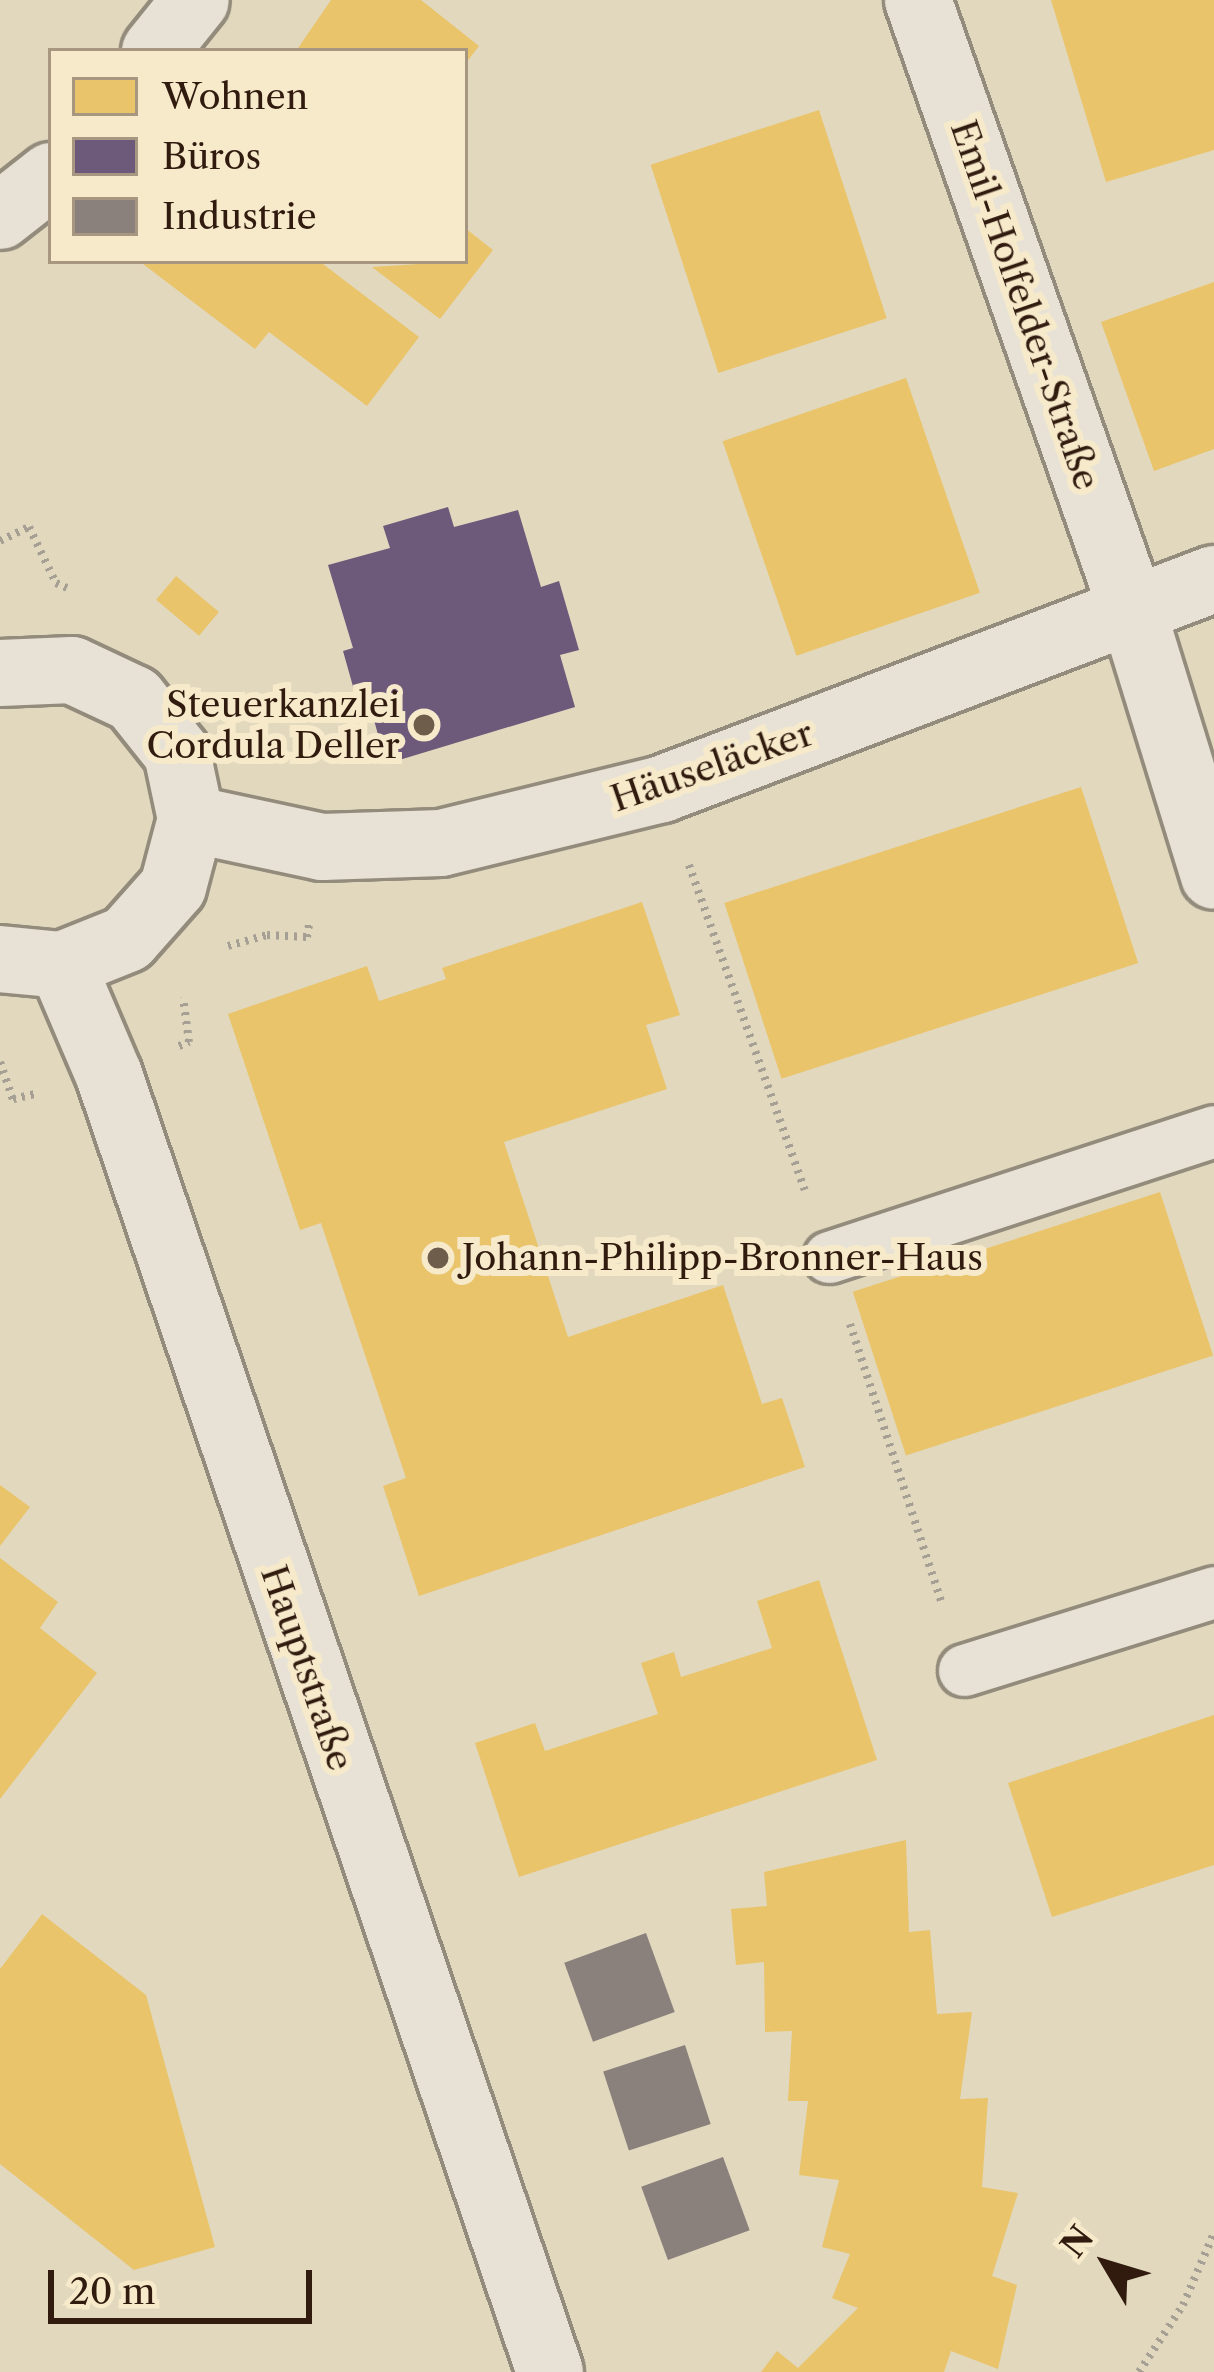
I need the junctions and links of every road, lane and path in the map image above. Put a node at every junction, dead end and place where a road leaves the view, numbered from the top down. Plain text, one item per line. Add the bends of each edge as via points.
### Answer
1 (196, 0) edge
2 (918, 0) edge
3 (156, 48) edge
4 (48, 178) edge
5 (0, 216) edge
6 (1214, 579) edge
7 (1132, 610) junction
8 (0, 673) edge
9 (190, 820) junction
10 (1214, 876) edge
11 (31, 962) edge
12 (1214, 1131) edge
13 (829, 1257) dead end
14 (1214, 1592) edge
15 (964, 1670) dead end
16 (1214, 2233) edge
17 (550, 2372) edge
18 (1138, 2372) edge

1 - 3 street
2 - 7 street, Emil-Holfelder-Straße
4 - 5 street
6 - 7 street, Häuseläcker
7 - 9 street, Häuseläcker via 662,789 441,843 322,847
7 - 10 street, Emil-Holfelder-Straße
8 - 9 street, Hauptstraße via 72,670 134,699 177,753
9 - 11 street, Hauptstraße via 187,855 154,917 95,956
11 - 17 street, Hauptstraße via 110,1076
12 - 13 lane
14 - 15 lane
16 - 18 path via 1183,2305

